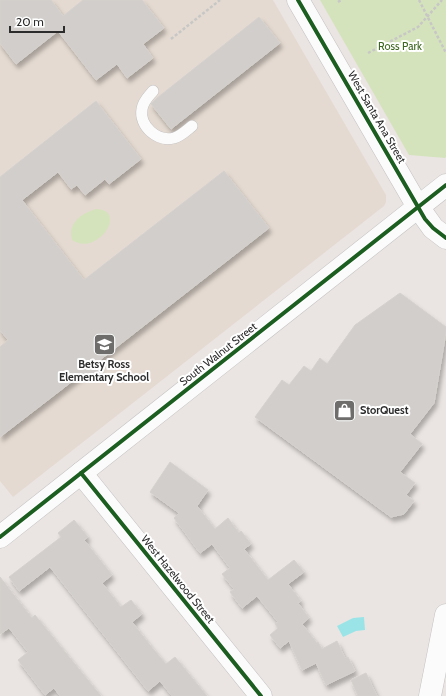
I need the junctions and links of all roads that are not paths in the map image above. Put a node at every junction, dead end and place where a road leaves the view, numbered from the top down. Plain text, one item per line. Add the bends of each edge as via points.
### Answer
1 (298, 0) edge
2 (153, 91) dead end
3 (192, 126) dead end
4 (446, 185) edge
5 (418, 207) junction
6 (446, 238) edge
7 (81, 472) junction
8 (0, 537) edge
9 (446, 615) edge
10 (261, 696) edge
11 (430, 696) edge

1 - 5 street, West Santa Ana Street
2 - 3 lane via 142,109 147,128 156,136 166,139 175,138
4 - 5 street, South Walnut Street
5 - 6 street, West Santa Ana Street via 433,228
5 - 7 street, South Walnut Street
7 - 8 street, South Walnut Street
7 - 10 street, West Hazelwood Street
9 - 11 street

